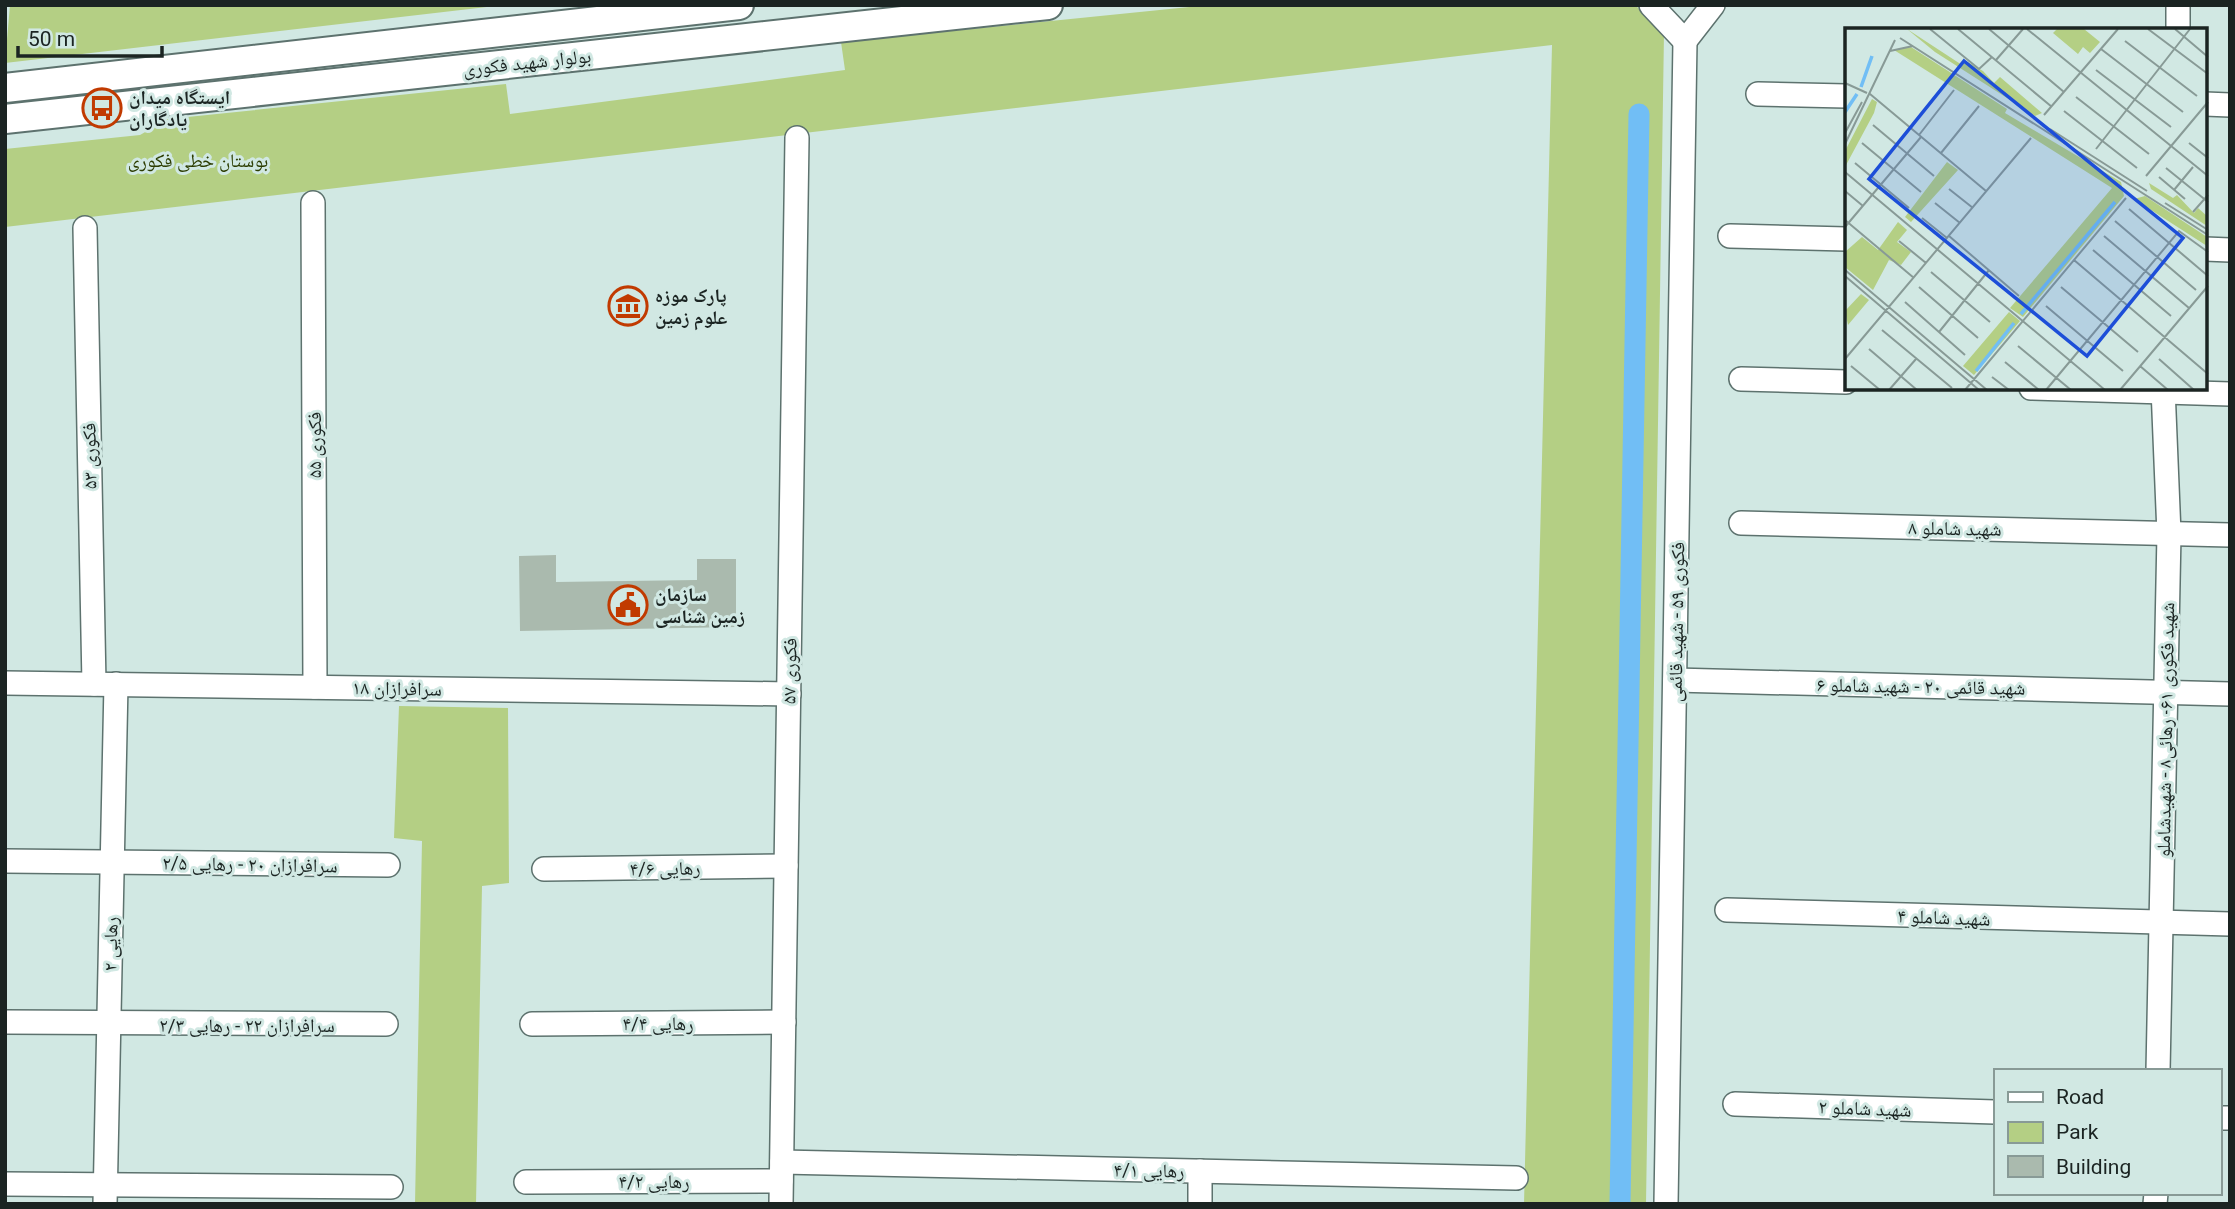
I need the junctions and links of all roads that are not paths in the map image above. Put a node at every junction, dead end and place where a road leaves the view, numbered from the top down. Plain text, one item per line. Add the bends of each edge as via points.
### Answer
1 (1048, 5) edge
2 (1651, 5) edge
3 (1713, 5) edge
4 (2178, 5) edge
5 (723, 6) edge
6 (2178, 28) edge
7 (1685, 41) junction
8 (5, 88) edge
9 (1758, 94) dead end
10 (1845, 96) edge
11 (2207, 104) edge
12 (2230, 105) edge
13 (5, 118) edge
14 (797, 138) dead end
15 (313, 204) dead end
16 (85, 228) dead end
17 (1730, 236) dead end
18 (1845, 239) edge
19 (2207, 249) edge
20 (2230, 250) edge
21 (1741, 379) dead end
22 (1845, 382) edge
23 (2119, 390) edge
24 (2163, 391) edge
25 (2230, 394) edge
26 (1741, 523) dead end
27 (2169, 534) junction
28 (2230, 535) edge
29 (1675, 680) junction
30 (5, 682) edge
31 (105, 684) junction
32 (315, 687) junction
33 (2166, 692) junction
34 (789, 694) junction
35 (2230, 694) edge
36 (5, 861) edge
37 (112, 863) junction
38 (388, 865) dead end
39 (786, 866) junction
40 (544, 869) dead end
41 (1727, 910) dead end
42 (2161, 923) junction
43 (2230, 924) edge
44 (5, 1022) edge
45 (784, 1022) junction
46 (386, 1024) dead end
47 (532, 1024) dead end
48 (109, 1025) junction
49 (2158, 1069) edge
50 (1735, 1104) dead end
51 (1994, 1112) edge
52 (1200, 1171) junction
53 (1516, 1178) dead end
54 (526, 1182) dead end
55 (781, 1182) edge
56 (5, 1184) edge
57 (391, 1187) dead end
58 (105, 1195) edge
59 (1200, 1204) edge
60 (1667, 1204) edge

1 - 13 main road, بولوار شهید فکوری
2 - 7 street
3 - 7 street
4 - 6 street
5 - 8 main road, بولوار شهید فکوری
7 - 29 street, فکوری ۵۹ - شهید قائمی
9 - 10 street
11 - 12 street
14 - 34 street, فکوری ۵۷
15 - 32 street, فکوری ۵۵
16 - 31 street, فکوری ۵۳
17 - 18 street
19 - 20 street
21 - 22 street
23 - 24 street
24 - 25 street
24 - 27 street, شهید فکوری ۶۱- رهائی۸ - شهیدشاملو
26 - 27 street, شهید شاملو ۸
27 - 28 street, شهید شاملو ۸
27 - 33 street, شهید فکوری ۶۱- رهائی۸ - شهیدشاملو
29 - 33 street, شهید قائمی ۲۰ - شهید شاملو ۶
29 - 60 street, فکوری ۵۹ - شهید قائمی
30 - 31 street, سرافرازان ۱۸
31 - 32 street, سرافرازان ۱۸
31 - 37 street, رهایی ۲
32 - 34 street, سرافرازان ۱۸
33 - 35 street, شهید قائمی ۲۰ - شهید شاملو ۶
33 - 42 street, شهید فکوری ۶۱- رهائی۸ - شهیدشاملو
34 - 39 street, فکوری ۵۷
36 - 37 street, سرافرازان ۲۰ - رهایی ۲/۵
37 - 38 street, سرافرازان ۲۰ - رهایی ۲/۵
37 - 48 street, رهایی ۲
39 - 40 street, رهایی ۴/۶
39 - 45 street, فکوری ۵۷
41 - 42 street, شهید شاملو ۴
42 - 43 street, شهید شاملو ۴
42 - 49 street, شهید فکوری ۶۱- رهائی۸ - شهیدشاملو
44 - 48 street, سرافرازان ۲۲ - رهایی ۲/۳
45 - 47 street, رهایی ۴/۴
45 - 55 street, فکوری ۵۷
46 - 48 street, سرافرازان ۲۲ - رهایی ۲/۳
48 - 58 street, رهایی ۲
50 - 51 street, شهید شاملو ۲
52 - 53 street, رهایی ۴/۱
52 - 55 street, رهایی ۴/۱
52 - 59 street
54 - 55 street, رهایی ۴/۲
56 - 58 street
57 - 58 street

